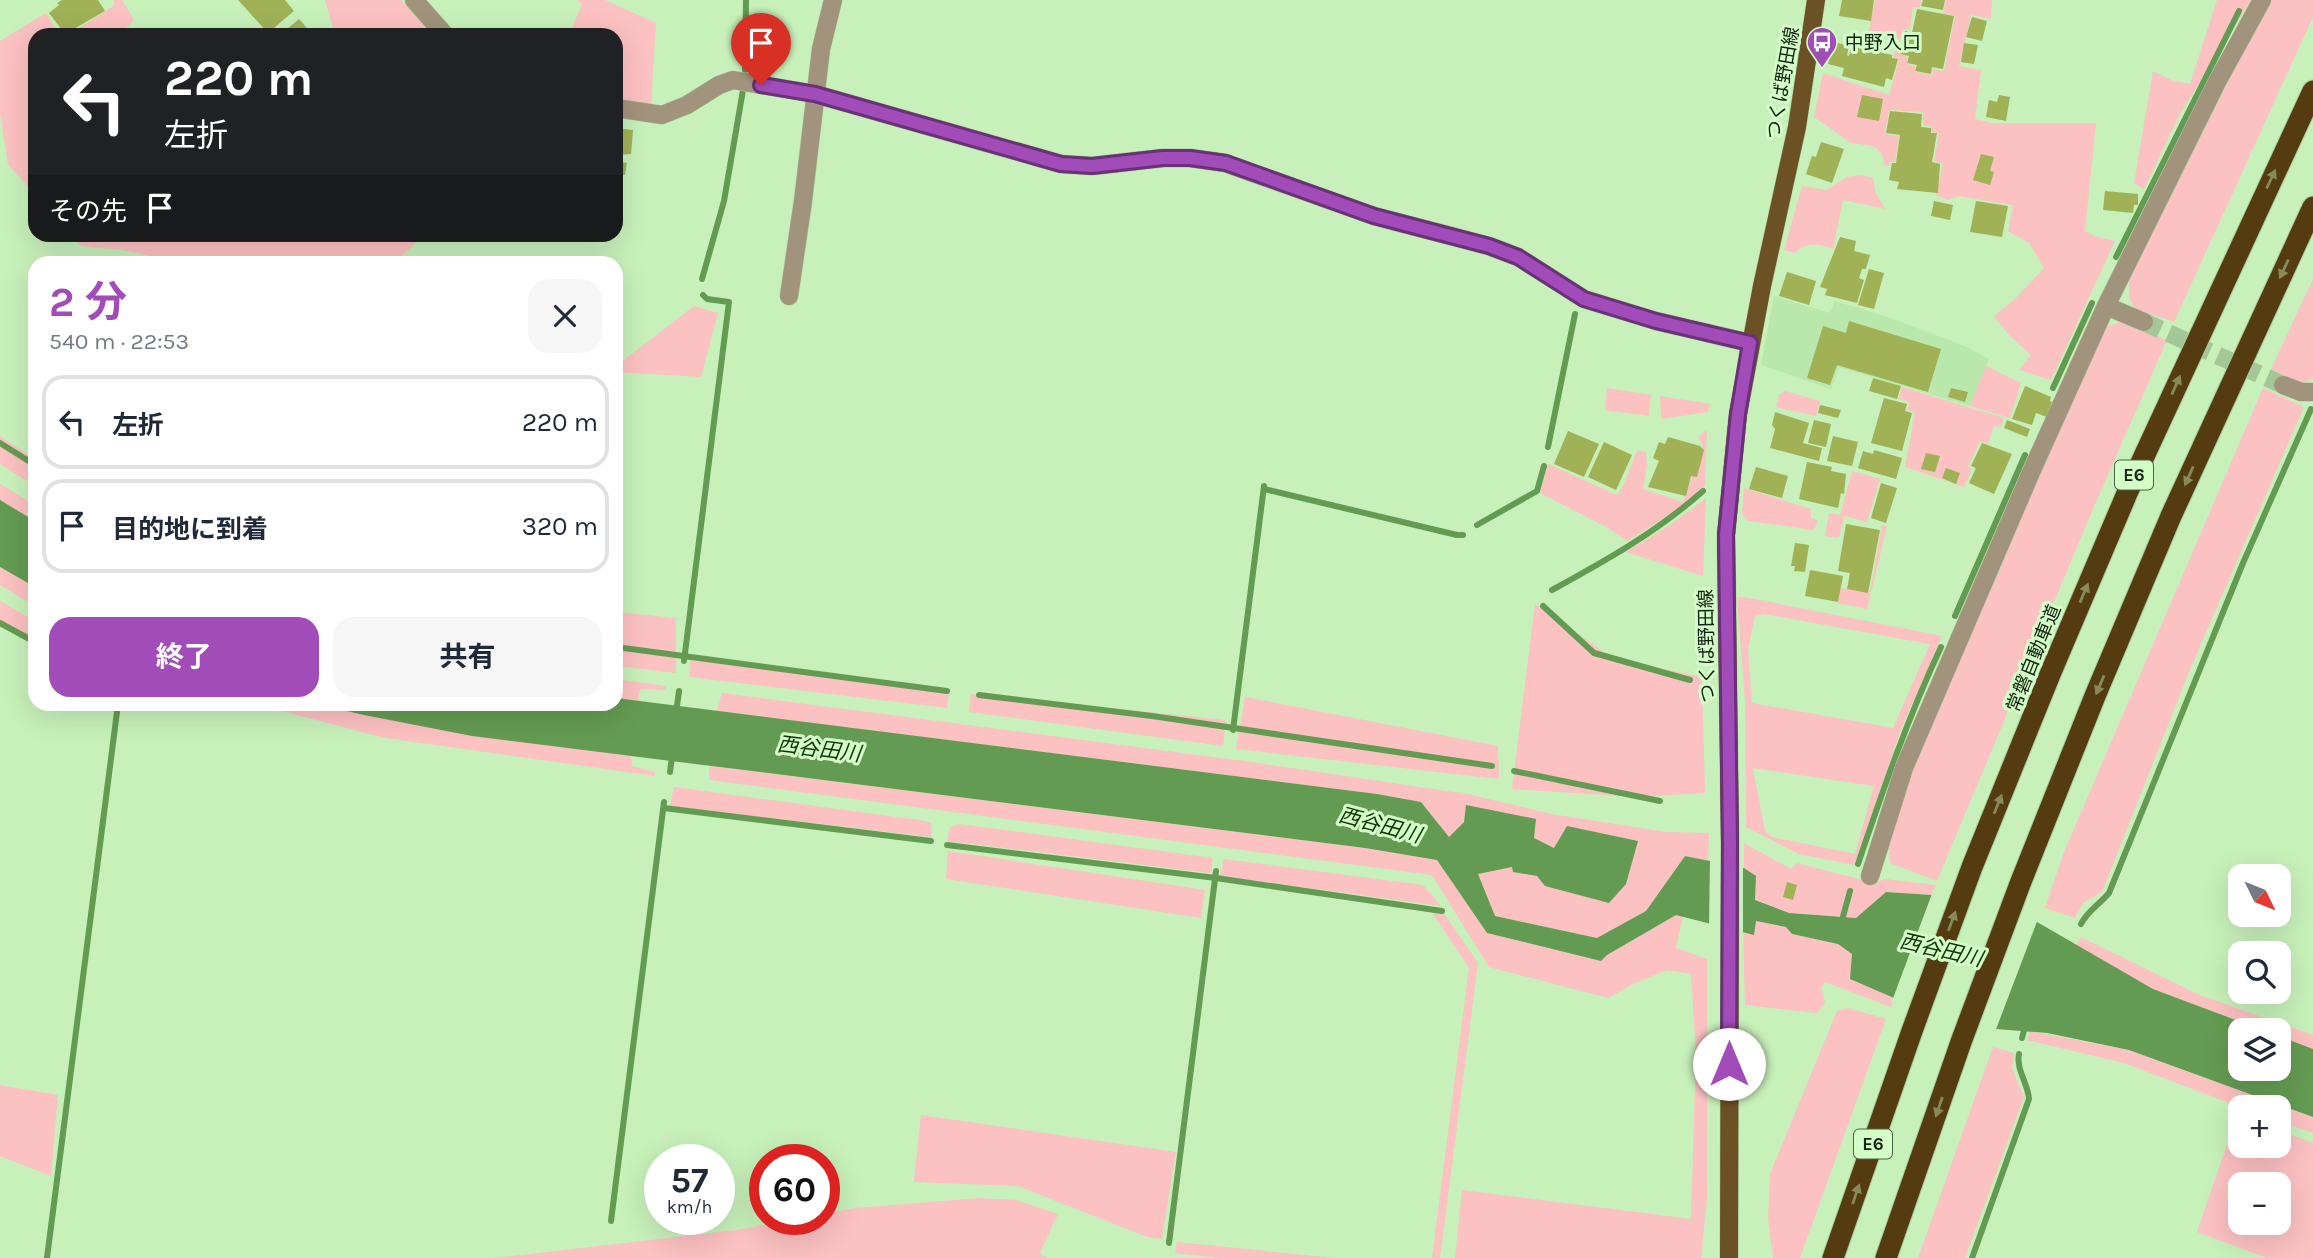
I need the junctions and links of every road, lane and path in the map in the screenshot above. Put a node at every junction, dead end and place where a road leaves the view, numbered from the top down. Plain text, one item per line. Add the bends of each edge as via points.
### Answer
1 (414, 0) edge
2 (833, 0) edge
3 (1816, 0) edge
4 (2262, 0) edge
5 (439, 28) edge
6 (2313, 91) edge
7 (815, 94) junction
8 (623, 109) edge
9 (2313, 207) edge
10 (789, 296) dead end
11 (2106, 306) junction
12 (2144, 322) tunnel mouth
13 (1750, 343) junction
14 (2283, 385) tunnel mouth
15 (2313, 393) edge
16 (1870, 876) dead end
17 (1729, 1258) edge
18 (1833, 1258) edge
19 (1886, 1258) edge

1 - 5 street
2 - 7 street
3 - 13 main road, つくば野田線 via 1797,128
4 - 11 street
18 -> 6 highway, 常磐自動車道 / E6 via 1972,867 2127,491
7 - 8 street via 733,80 662,115
7 - 10 street
7 - 13 street via 1061,164 1092,166 1163,158 1226,163 1374,216 1518,257 1584,299
9 -> 19 highway, E6 via 2171,516 2020,884
11 - 12 street
11 - 16 street via 1909,756
13 - 17 main road, つくば野田線 via 1732,454 1726,535
14 - 15 street

